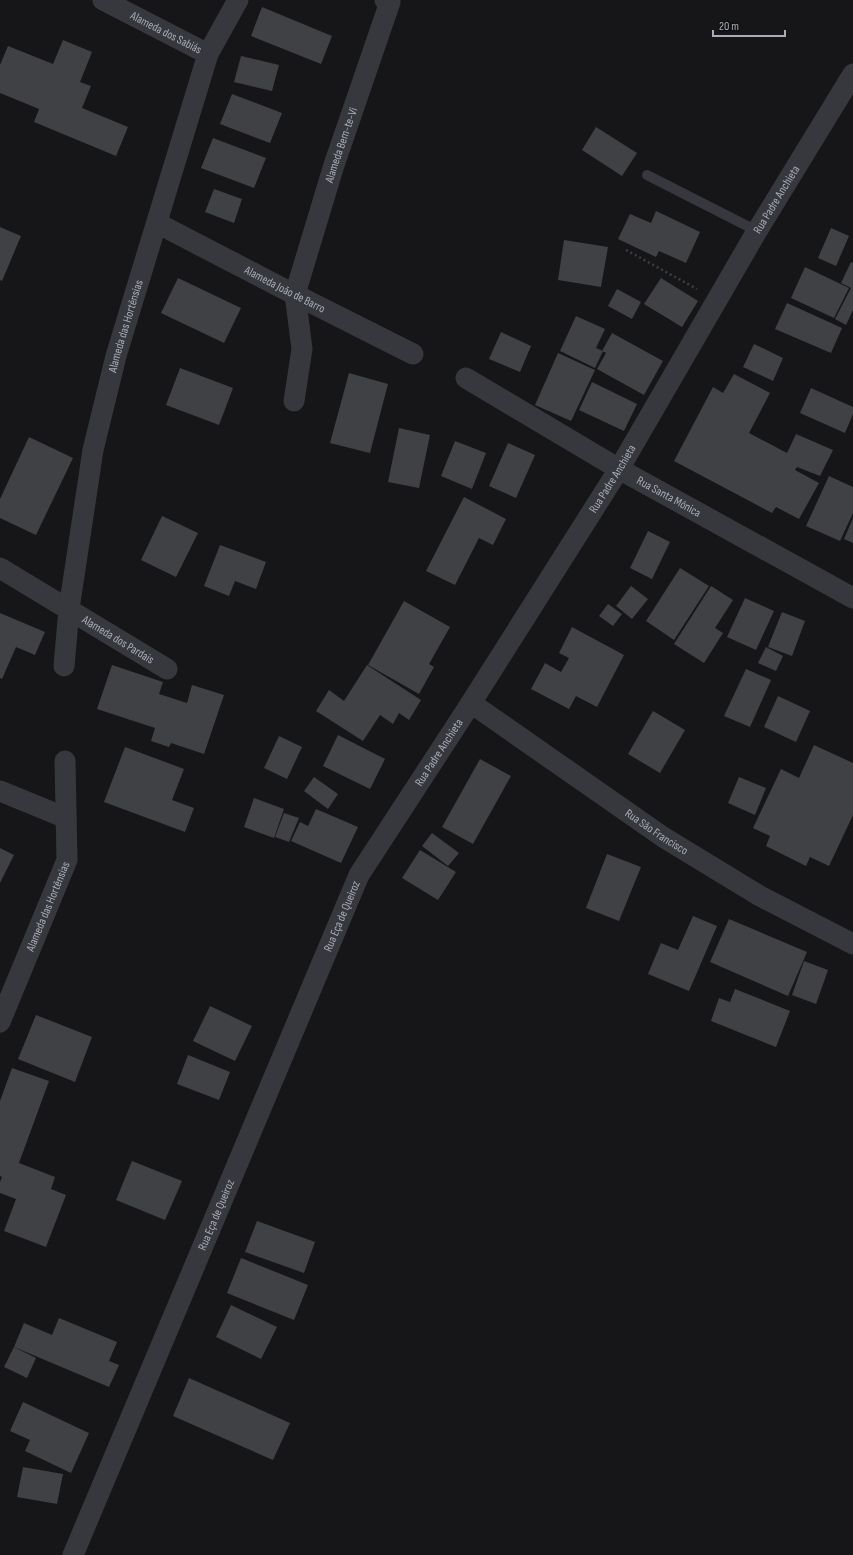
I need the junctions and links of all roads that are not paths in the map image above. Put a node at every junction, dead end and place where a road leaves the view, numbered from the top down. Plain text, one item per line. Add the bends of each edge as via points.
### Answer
1 (102, 0) edge
2 (238, 0) edge
3 (385, 0) edge
4 (208, 54) junction
5 (853, 74) edge
6 (648, 175) dead end
7 (157, 223) junction
8 (757, 231) junction
9 (295, 294) junction
10 (413, 354) dead end
11 (466, 378) dead end
12 (294, 401) dead end
13 (618, 469) junction
14 (0, 568) edge
15 (853, 598) edge
16 (69, 610) junction
17 (64, 666) dead end
18 (167, 669) dead end
19 (470, 703) junction
20 (65, 761) dead end
21 (0, 791) edge
22 (66, 818) junction
23 (359, 875) joint
24 (853, 944) edge
25 (0, 1022) edge
26 (73, 1555) edge

1 - 4 street, Alameda dos Sabiás
2 - 4 street, Alameda das Hortênsias
3 - 9 street, Alameda Bem-te-Vi via 390,2 334,165
4 - 7 street, Alameda das Hortênsias
5 - 8 street, Rua Padre Anchieta
6 - 8 lane
7 - 9 street, Alameda João de Barro
7 - 16 street, Alameda das Hortênsias via 116,356 93,450
8 - 13 street, Rua Padre Anchieta
9 - 10 street, Alameda João de Barro
9 - 12 street via 302,350
11 - 13 street, Rua Santa Mônica
13 - 15 street, Rua Santa Mônica
13 - 19 street, Rua Padre Anchieta
14 - 16 street, Alameda dos Pardais
16 - 17 street, Alameda das Hortênsias
16 - 18 street, Alameda dos Pardais
19 - 23 street, Rua Padre Anchieta
19 - 24 street, Rua São Francisco via 663,837 760,896
20 - 22 street, Alameda das Hortênsias
21 - 22 street
22 - 25 street, Alameda das Hortênsias via 67,860
23 - 26 street, Rua Eça de Queiroz

